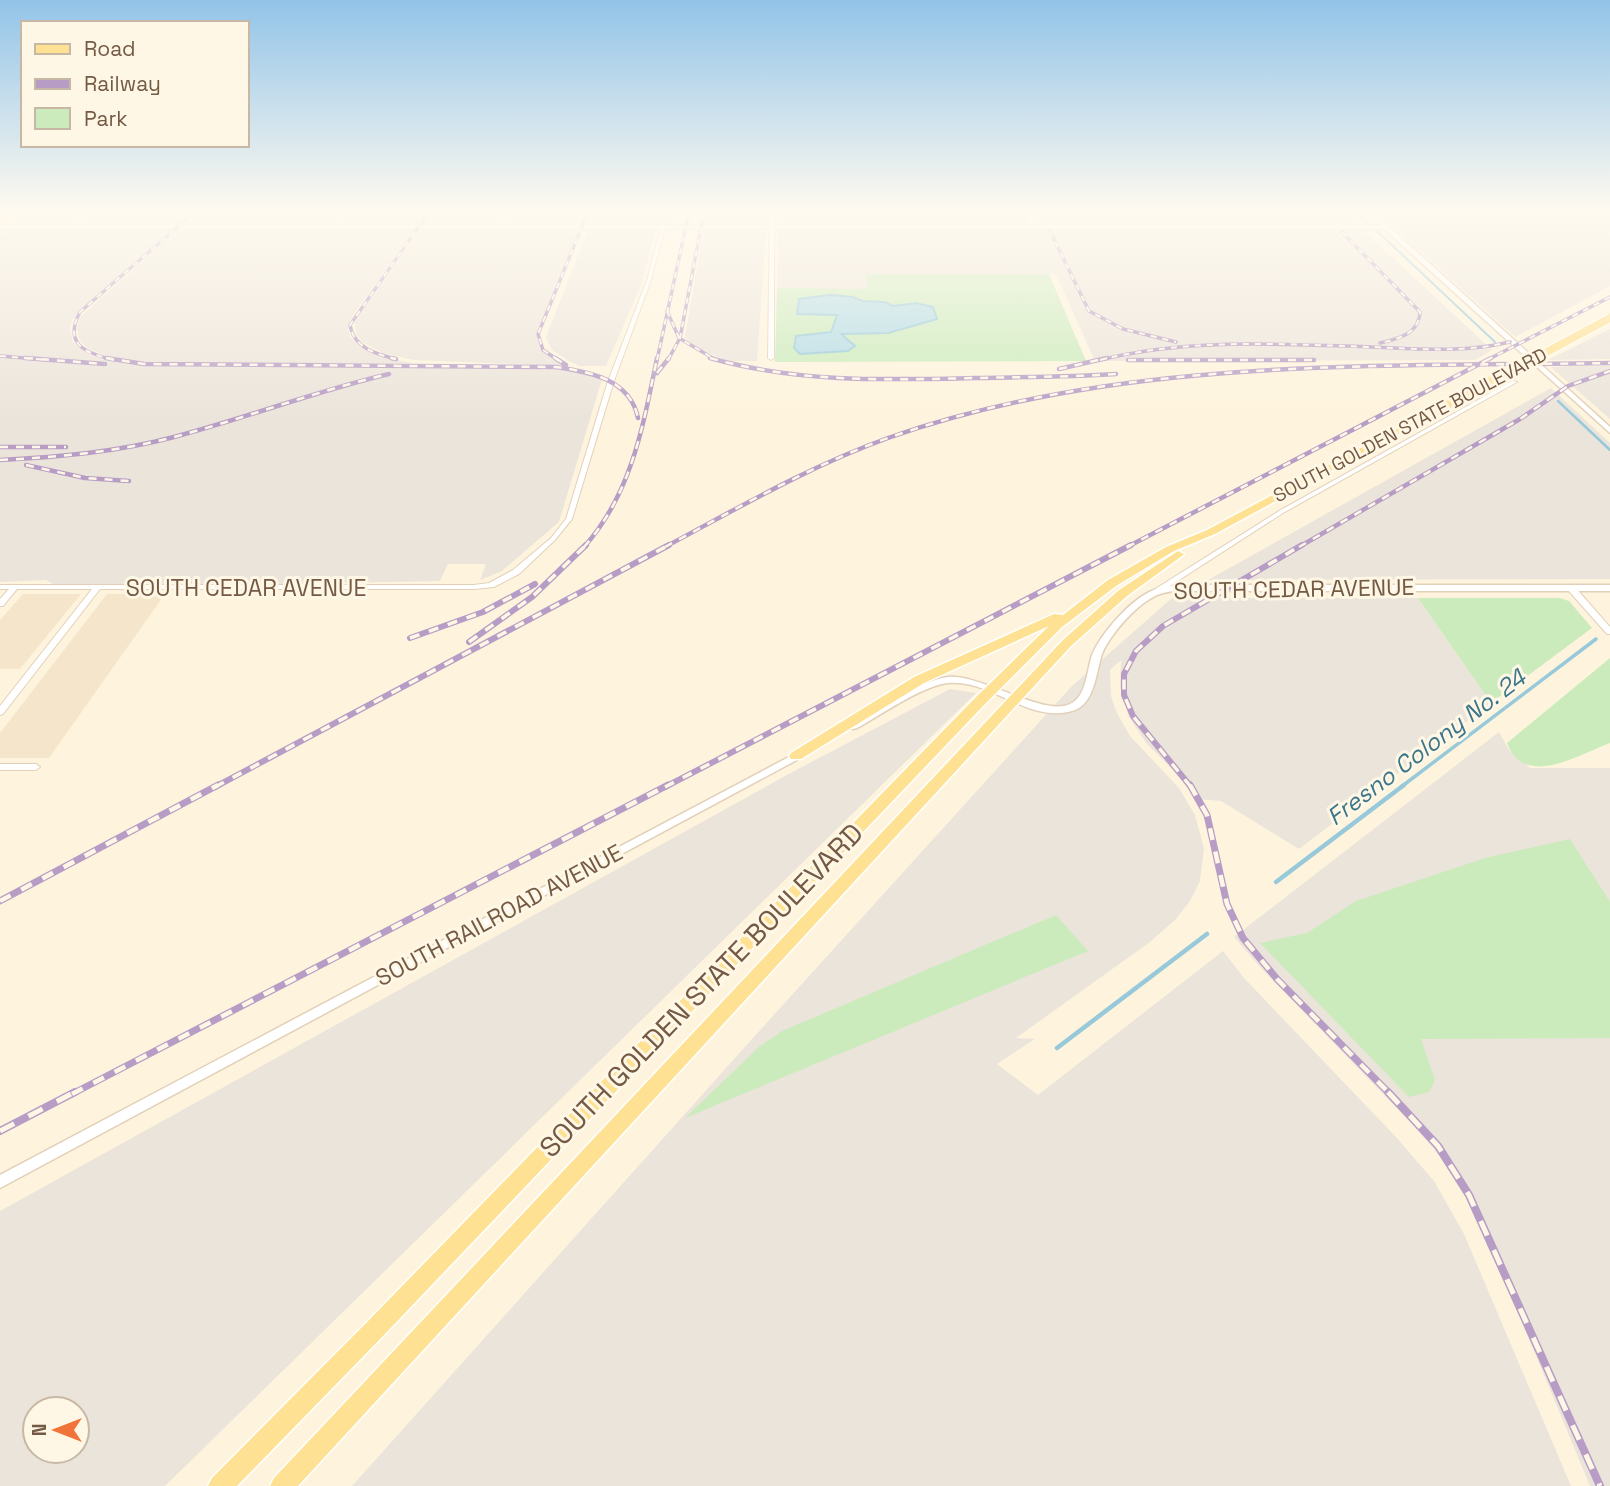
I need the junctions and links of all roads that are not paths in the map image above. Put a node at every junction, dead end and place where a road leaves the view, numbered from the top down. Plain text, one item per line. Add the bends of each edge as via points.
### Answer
1 (649, 281) edge
2 (771, 281) edge
3 (1445, 281) edge
4 (1610, 318) edge
5 (771, 358) dead end
6 (1514, 382) dead end
7 (1610, 431) edge
8 (1211, 531) junction
9 (0, 587) edge
10 (14, 588) junction
11 (97, 588) junction
12 (1571, 588) junction
13 (1610, 588) edge
14 (1156, 591) junction
15 (0, 604) edge
16 (1076, 610) junction
17 (1610, 632) edge
18 (1004, 694) junction
19 (0, 712) edge
20 (796, 756) junction
21 (0, 767) edge
22 (36, 767) dead end
23 (0, 1182) edge
24 (220, 1486) edge
25 (282, 1486) edge

1 - 11 street, SOUTH CEDAR AVENUE via 611,381 569,519 516,572 491,585 460,588
2 - 5 street
3 - 7 street
4 - 8 main road, SOUTH GOLDEN STATE BOULEVARD, bridge
6 - 14 street via 1272,517
8 - 16 main road, SOUTH GOLDEN STATE BOULEVARD via 1132,571
8 - 18 main road, SOUTH GOLDEN STATE BOULEVARD via 1107,606
9 - 10 street, SOUTH CEDAR AVENUE
10 - 11 street, SOUTH CEDAR AVENUE
10 - 15 street
11 - 19 street
12 - 13 street, SOUTH CEDAR AVENUE
12 - 14 street, SOUTH CEDAR AVENUE
12 - 17 street
14 - 18 street, SOUTH CEDAR AVENUE via 1103,642 1076,705 1057,710
16 - 18 main road, SOUTH GOLDEN STATE BOULEVARD via 1041,639
16 - 20 main road via 919,680
18 - 20 street, SOUTH RAILROAD AVENUE via 962,680 938,682
18 - 24 main road, SOUTH GOLDEN STATE BOULEVARD
18 - 25 main road, SOUTH GOLDEN STATE BOULEVARD
20 - 23 street, SOUTH RAILROAD AVENUE
21 - 22 street

